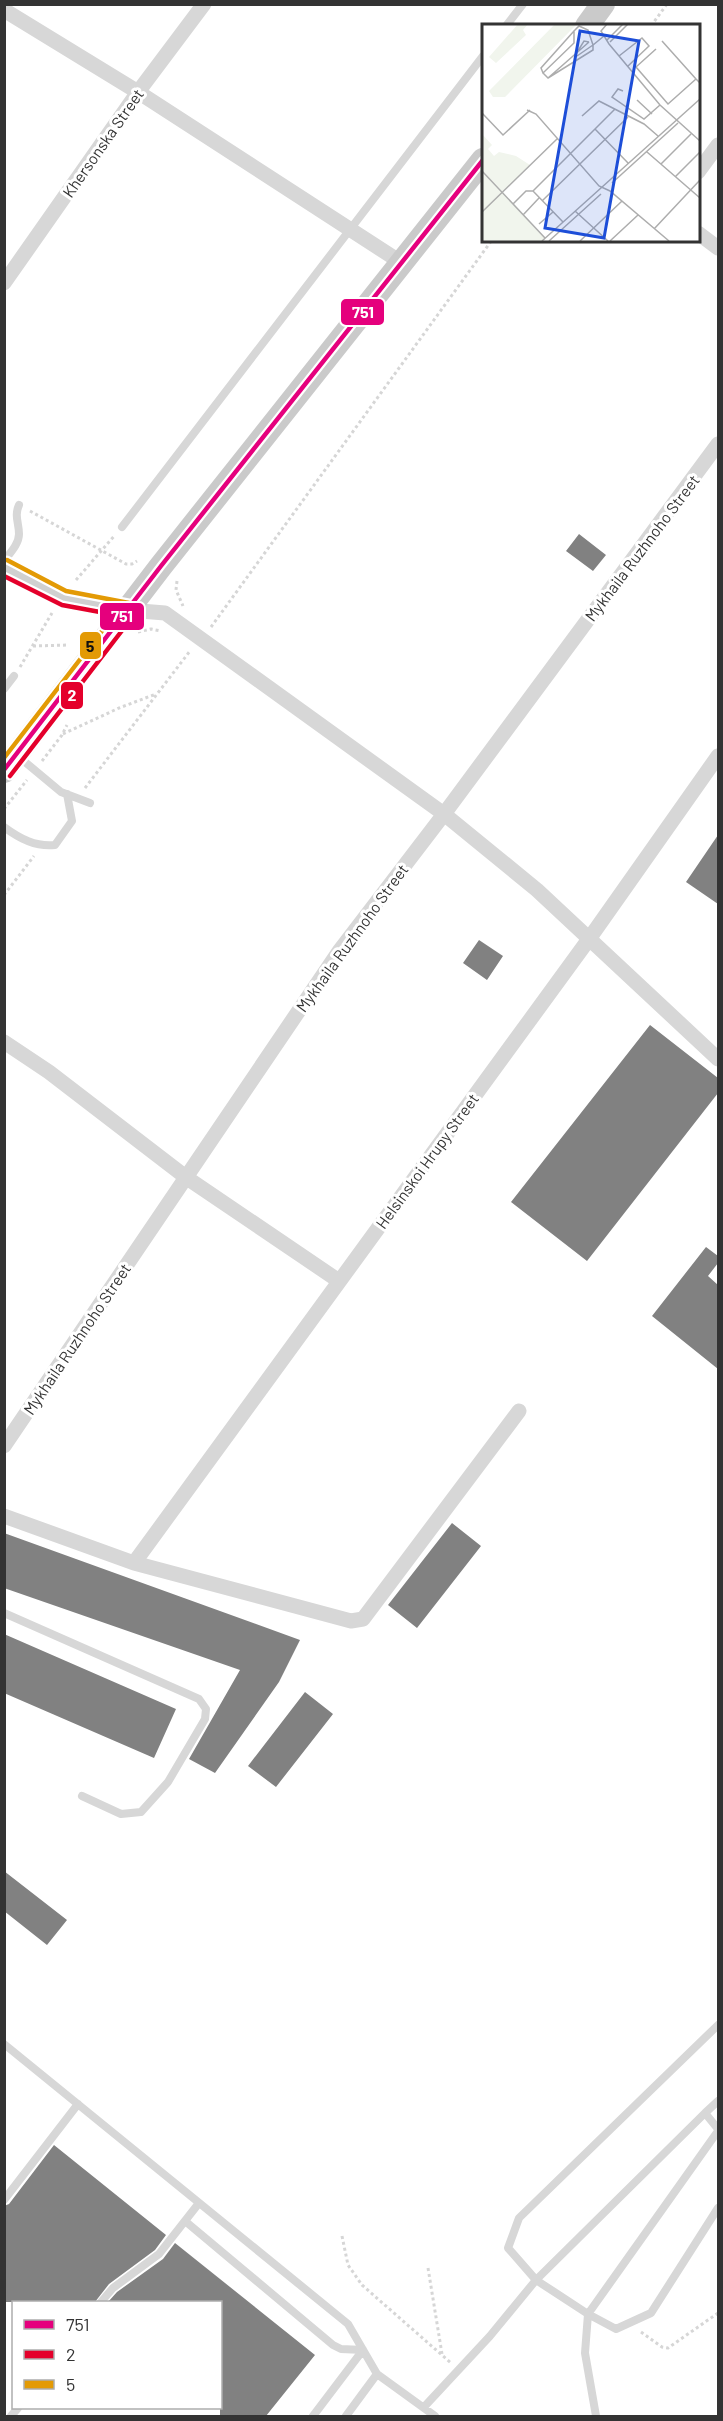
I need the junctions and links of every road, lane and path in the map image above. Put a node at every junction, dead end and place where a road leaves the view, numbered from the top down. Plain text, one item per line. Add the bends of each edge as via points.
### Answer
1 (204, 4) edge
2 (523, 4) edge
3 (603, 4) edge
4 (667, 4) edge
5 (4, 10) edge
6 (508, 24) edge
7 (588, 24) edge
8 (652, 24) edge
9 (482, 57) edge
10 (138, 92) junction
11 (718, 145) edge
12 (482, 161) edge
13 (699, 171) edge
14 (350, 227) junction
15 (699, 234) edge
16 (491, 242) edge
17 (718, 248) edge
18 (402, 263) junction
19 (4, 284) edge
20 (718, 444) edge
21 (19, 505) joint
22 (122, 527) joint
23 (102, 550) junction
24 (139, 560) dead end
25 (4, 561) edge
26 (4, 567) edge
27 (177, 579) dead end
28 (75, 582) dead end
29 (128, 610) junction
30 (53, 612) dead end
31 (187, 612) dead end
32 (202, 623) dead end
33 (151, 629) dead end
34 (169, 633) dead end
35 (185, 643) dead end
36 (68, 645) dead end
37 (33, 646) junction
38 (14, 676) joint
39 (4, 689) edge
40 (158, 693) junction
41 (62, 735) dead end
42 (718, 756) edge
43 (11, 763) edge
44 (67, 794) junction
45 (77, 799) junction
46 (90, 802) dead end
47 (444, 814) junction
48 (4, 827) edge
49 (42, 846) junction
50 (4, 895) edge
51 (589, 939) junction
52 (4, 1042) edge
53 (718, 1059) edge
54 (187, 1178) junction
55 (339, 1281) junction
56 (519, 1411) dead end
57 (4, 1446) edge
58 (4, 1516) edge
59 (134, 1563) junction
60 (4, 1613) edge
61 (82, 1796) dead end
62 (718, 2025) edge
63 (4, 2044) edge
64 (718, 2101) edge
65 (78, 2104) junction
66 (705, 2113) junction
67 (718, 2130) edge
68 (4, 2200) edge
69 (199, 2203) junction
70 (718, 2208) edge
71 (185, 2221) junction
72 (342, 2236) dead end
73 (428, 2268) dead end
74 (536, 2280) junction
75 (102, 2301) edge
76 (718, 2313) edge
77 (588, 2314) junction
78 (633, 2322) junction
79 (363, 2350) junction
80 (442, 2356) junction
81 (460, 2369) junction
82 (377, 2374) junction
83 (424, 2407) junction
84 (313, 2416) edge
85 (346, 2416) edge
86 (435, 2416) edge
87 (596, 2416) edge

1 - 10 street, Khersonska Street
2 - 6 lane
3 - 7 main road
4 - 8 path
5 - 10 street
9 - 14 lane
10 - 14 street
10 - 19 street, Khersonska Street
11 - 13 street
12 - 18 main road
14 - 18 street
14 - 22 lane
15 - 17 street
16 - 32 path via 210,628
18 - 29 main road
20 - 47 street, Mykhaila Ruzhnoho Street
21 - 23 path
21 - 25 lane via 15,513 19,536
22 - 23 path
23 - 24 path via 126,564
23 - 28 path
26 - 29 street via 64,597
27 - 31 path via 178,597
29 - 43 main road
29 - 47 street via 165,613
30 - 37 path
33 - 34 path
35 - 40 path via 192,648
36 - 37 path
37 - 38 path
38 - 39 lane
40 - 41 path
40 - 45 path
42 - 51 street, Helsinskoi Hrupy Street
43 - 44 lane
44 - 45 lane
44 - 49 lane via 72,821 55,845
45 - 46 lane
47 - 51 street via 537,890
47 - 54 street, Mykhaila Ruzhnoho Street via 340,950
48 - 49 lane
49 - 50 path
51 - 53 street
51 - 55 street, Helsinskoi Hrupy Street
52 - 54 street
54 - 55 street
54 - 57 street, Mykhaila Ruzhnoho Street
55 - 59 street, Helsinskoi Hrupy Street
56 - 59 street via 363,1619 351,1621
58 - 59 street
60 - 61 lane via 199,1699 206,1709 205,1719 168,1782 141,1812 122,1814
62 - 74 lane via 519,2218 508,2247
63 - 65 lane
64 - 66 lane
65 - 68 lane
65 - 69 lane
66 - 67 lane
66 - 74 lane
67 - 77 lane
69 - 71 lane
69 - 79 lane via 348,2324
70 - 78 lane via 651,2313
71 - 75 lane via 159,2254
71 - 79 lane via 333,2345
72 - 80 path via 348,2265 362,2285
73 - 80 path
74 - 77 lane
74 - 81 lane
76 - 78 path via 666,2349 639,2331
77 - 78 lane via 616,2329
77 - 87 lane via 585,2353
79 - 82 lane
79 - 84 lane
80 - 81 path
81 - 83 lane
82 - 83 lane
82 - 85 lane
83 - 86 lane

